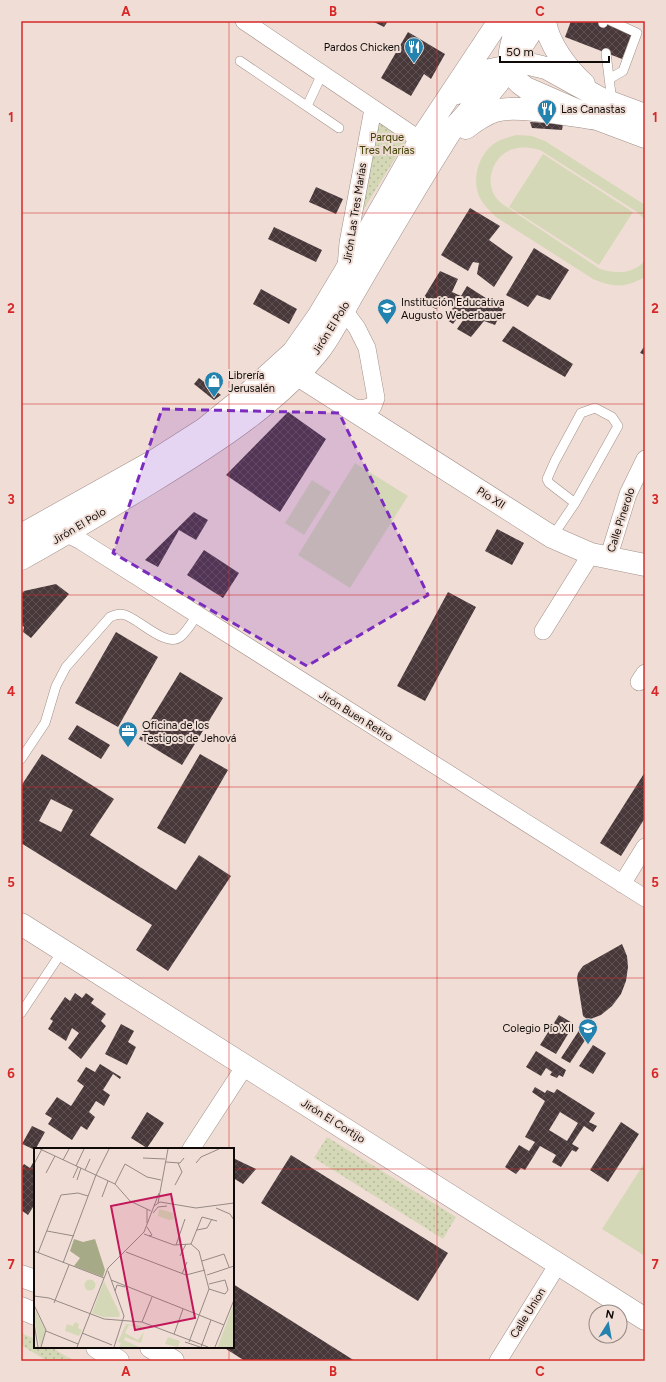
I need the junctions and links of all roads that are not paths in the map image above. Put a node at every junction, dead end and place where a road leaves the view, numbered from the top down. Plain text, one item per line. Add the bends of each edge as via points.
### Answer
1 (244, 21) edge
2 (499, 21) edge
3 (519, 21) edge
4 (538, 21) edge
5 (545, 21) edge
6 (606, 22) edge
7 (606, 53) dead end
8 (240, 61) dead end
9 (510, 66) junction
10 (322, 74) junction
11 (605, 100) junction
12 (307, 106) junction
13 (441, 108) junction
14 (374, 109) junction
15 (645, 115) edge
16 (339, 128) dead end
17 (645, 137) edge
18 (420, 140) junction
19 (415, 191) junction
20 (346, 270) junction
21 (343, 309) junction
22 (298, 375) junction
23 (348, 407) junction
24 (645, 459) edge
25 (575, 503) junction
26 (67, 534) junction
27 (21, 535) edge
28 (552, 537) junction
29 (600, 556) junction
30 (21, 559) edge
31 (645, 565) edge
32 (197, 615) junction
33 (543, 631) dead end
34 (21, 759) edge
35 (645, 847) edge
36 (622, 884) junction
37 (645, 898) edge
38 (21, 924) edge
39 (63, 950) junction
40 (21, 1013) edge
41 (245, 1066) junction
42 (192, 1148) edge
43 (558, 1264) junction
44 (21, 1276) edge
45 (34, 1281) edge
46 (21, 1308) edge
47 (34, 1314) edge
48 (645, 1319) edge
49 (98, 1348) edge
50 (153, 1348) edge
51 (118, 1361) edge
52 (173, 1361) edge
53 (498, 1361) edge

1 - 10 street
2 - 13 main road, Jirón El Polo
3 - 9 main road via 510,46
4 - 9 main road, Jirón El Polo
5 - 11 main road via 551,42 560,55 581,81
6 - 11 lane via 637,33 623,71
7 - 11 lane
8 - 12 lane
9 - 11 main road via 529,64 546,68
9 - 13 main road via 482,74
9 - 19 main road, Jirón El Polo via 489,94 451,131
10 - 12 lane
10 - 14 street
11 - 15 main road
11 - 17 main road
11 - 19 main road via 527,110 497,111 480,117 460,132
12 - 16 lane
13 - 18 main road, Jirón El Polo
14 - 18 street
14 - 20 street, Jirón Las Tres Marías via 348,243
18 - 20 main road, Jirón El Polo
19 - 21 main road, Jirón El Polo
20 - 27 main road, Jirón El Polo via 320,315 293,352 240,400 204,429 157,459
21 - 22 main road, Jirón El Polo via 320,350
21 - 23 street, Pío XII via 367,348 376,398 373,406 361,410
22 - 23 main road, Pío XII
22 - 26 main road, Jirón El Polo via 229,432
23 - 28 main road, Pío XII
24 - 29 street, Calle Pinerolo
25 - 25 lane via 618,426 612,417 595,408 581,413 547,479
25 - 28 lane
26 - 30 main road, Jirón El Polo
26 - 32 street, Jirón Buen Retiro
28 - 29 main road, Pío XII
29 - 31 main road, Pío XII
29 - 33 street, Calle Pinerolo
32 - 34 lane via 180,637 173,640 125,615 117,614 110,617 66,667 56,686 45,723
32 - 36 street, Jirón Buen Retiro
35 - 36 street
36 - 37 street, Jirón Buen Retiro
38 - 39 main road, Jirón El Cortijo
39 - 40 lane
39 - 41 main road, Jirón El Cortijo
41 - 42 street
41 - 43 main road, Jirón El Cortijo
43 - 48 main road, Jirón El Cortijo
43 - 53 street, Calle Union
44 - 45 main road
46 - 47 main road
49 - 51 main road
50 - 52 main road

